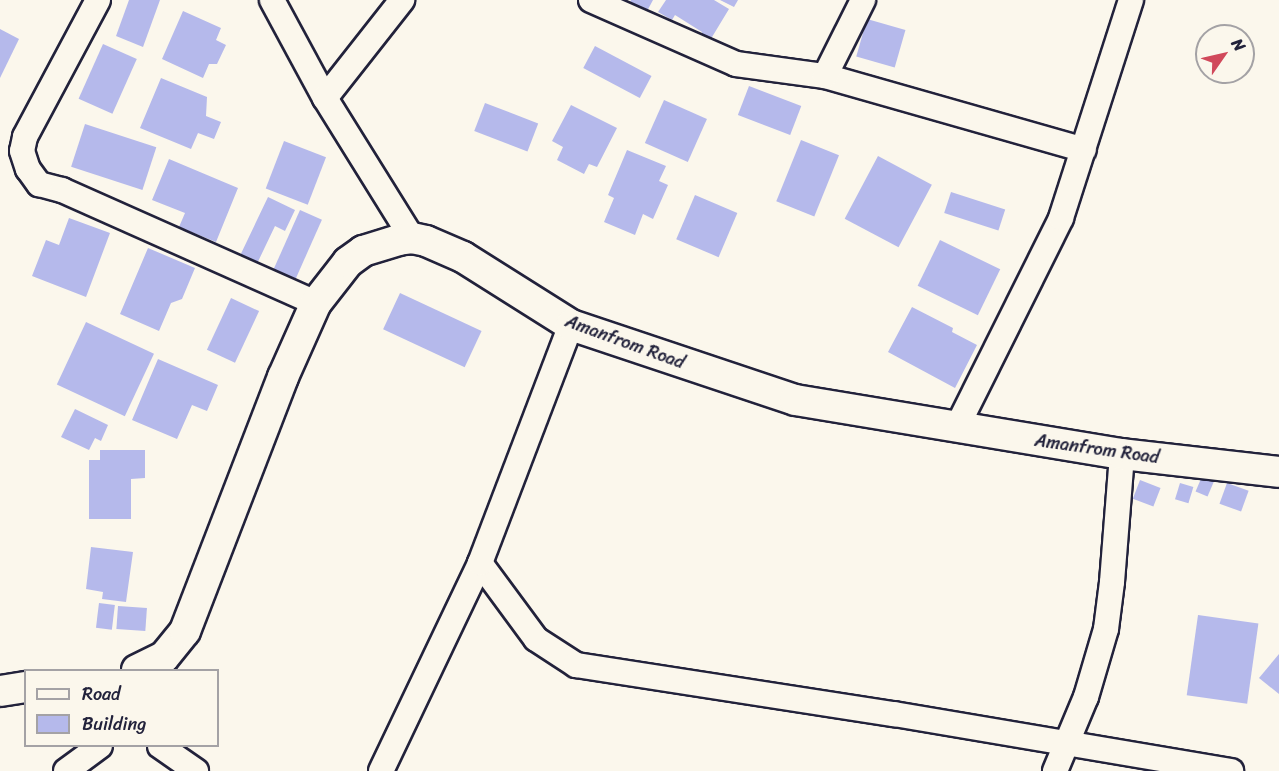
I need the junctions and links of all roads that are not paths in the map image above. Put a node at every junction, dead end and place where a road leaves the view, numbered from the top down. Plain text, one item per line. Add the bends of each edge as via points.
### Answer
1 (99, 0) edge
2 (272, 0) edge
3 (402, 0) edge
4 (591, 0) edge
5 (863, 0) edge
6 (1131, 0) edge
7 (825, 76) junction
8 (325, 98) junction
9 (1084, 150) junction
10 (412, 238) junction
11 (316, 303) junction
12 (572, 325) junction
13 (957, 427) junction
14 (1122, 454) junction
15 (1279, 472) edge
16 (480, 563) junction
17 (139, 669) edge
18 (24, 687) edge
19 (0, 691) edge
20 (1065, 745) junction
21 (99, 747) edge
22 (161, 747) edge
23 (66, 771) edge
24 (196, 771) edge
25 (381, 771) edge
26 (1055, 771) edge
27 (1231, 771) edge

1 - 11 street via 25,137 22,152 28,169 39,184 62,190
2 - 8 street
3 - 8 street
4 - 7 street via 736,64
5 - 7 street
6 - 9 street
7 - 9 street
8 - 10 street
9 - 13 street via 1062,218
10 - 11 street via 363,251 348,262
10 - 12 street, Amanfrom Road via 463,257
11 - 17 street via 283,377 185,630 164,657
12 - 13 street, Amanfrom Road via 795,400
12 - 16 street
13 - 14 street, Amanfrom Road
14 - 15 street, Amanfrom Road
14 - 20 street via 1106,629 1086,697
16 - 20 street via 536,639 576,665
16 - 25 street
18 - 19 street
20 - 26 street
20 - 27 street
21 - 23 street
22 - 24 street

